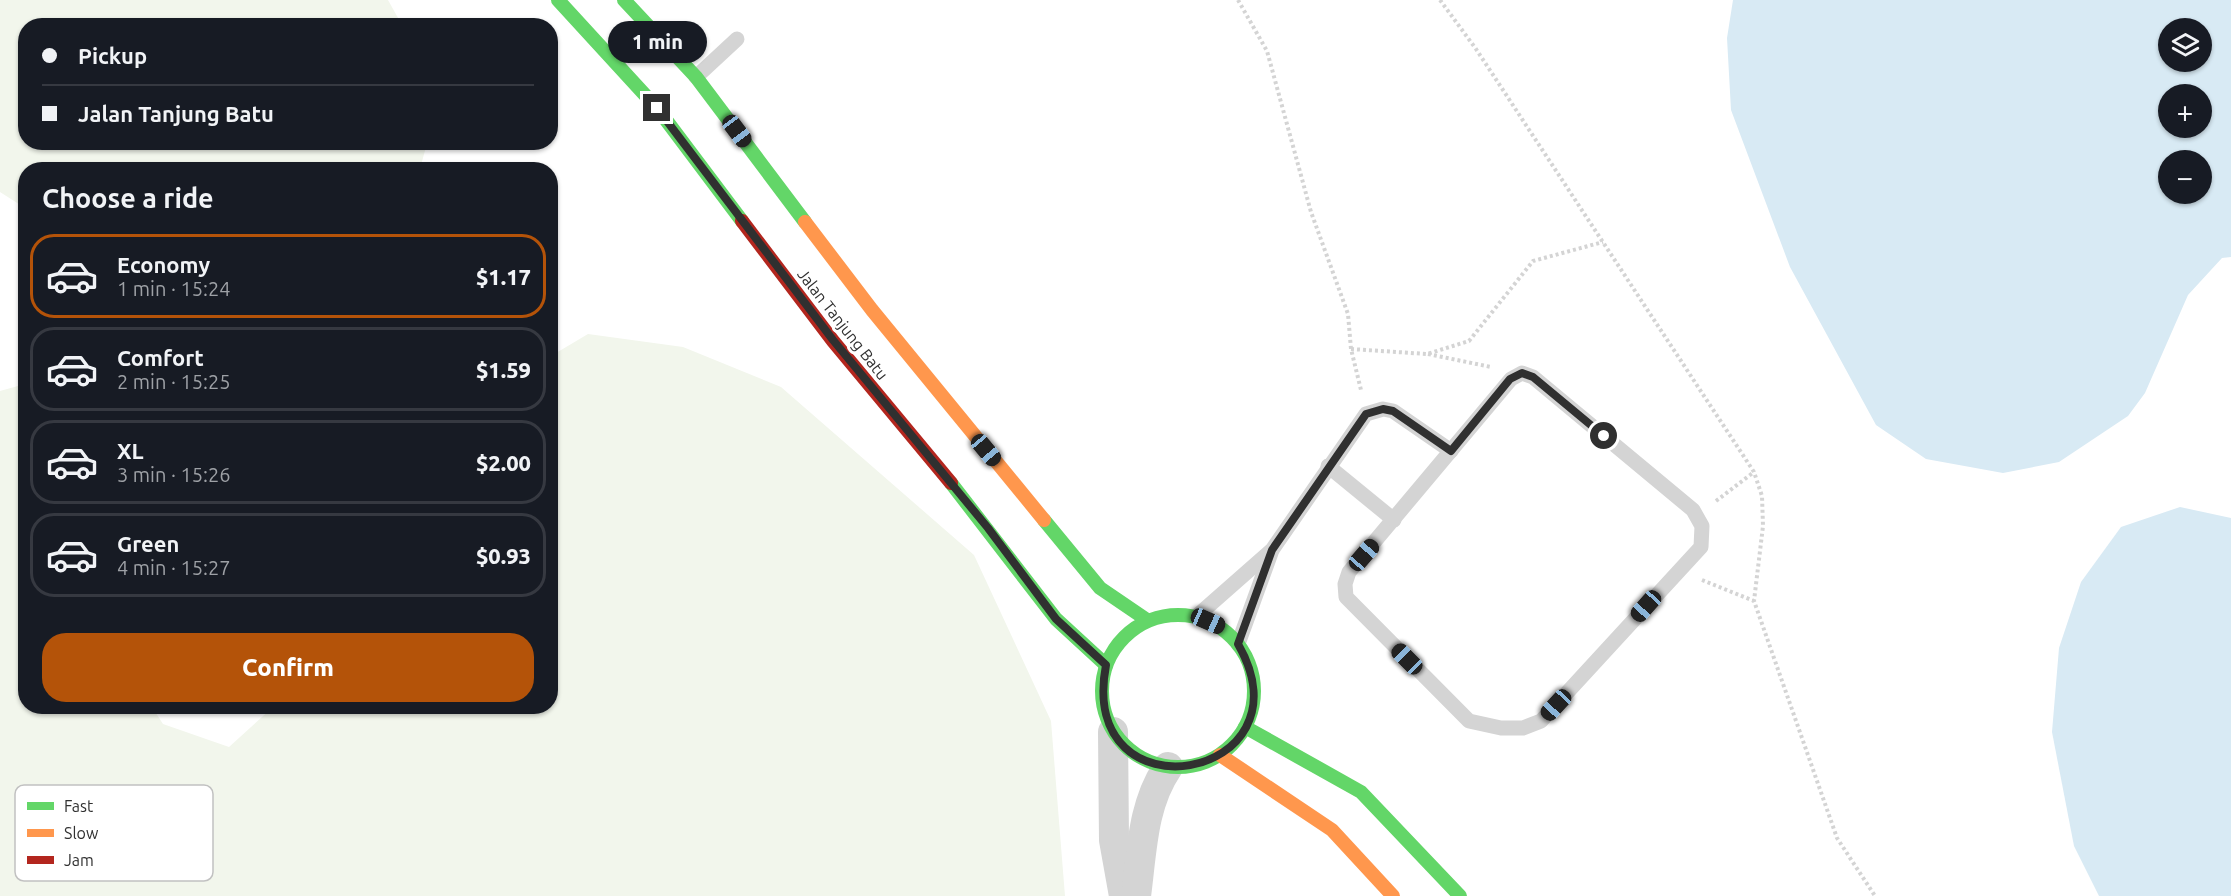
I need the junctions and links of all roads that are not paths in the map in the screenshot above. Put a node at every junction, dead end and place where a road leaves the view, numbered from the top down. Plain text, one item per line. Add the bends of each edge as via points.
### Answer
1 (558, 0) edge
2 (624, 0) edge
3 (736, 39) dead end
4 (696, 77) junction
5 (1451, 451) junction
6 (1328, 466) junction
7 (1394, 520) junction
8 (1272, 550) junction
9 (1197, 616) junction
10 (1147, 620) junction
11 (1238, 644) junction
12 (1106, 665) junction
13 (1245, 727) junction
14 (1113, 732) junction
15 (1220, 755) junction
16 (1168, 767) junction
17 (1124, 896) edge
18 (1136, 896) edge
19 (1393, 896) edge
20 (1460, 896) edge

1 - 12 street, Jalan Tanjung Batu via 657,108 833,340 988,528 1056,619
2 - 4 street, Jalan Tanjung Batu
3 - 4 lane
4 - 10 street, Jalan Tanjung Batu via 872,310 1100,588
5 - 6 lane via 1393,411 1383,409 1366,414
5 - 7 lane
5 - 7 lane via 1510,379 1522,373 1533,377 1693,510 1702,526 1701,547 1541,721 1523,728 1501,728 1469,721 1346,597 1349,572
6 - 7 lane
6 - 8 lane
8 - 9 lane
8 - 11 lane
9 - 10 street via 1171,614
9 - 11 street via 1219,626
10 - 12 street via 1122,639
11 - 13 street via 1249,663 1254,684
12 - 14 street via 1101,688 1103,711
13 - 15 street
13 - 20 street via 1361,792
14 - 16 street via 1128,749 1147,761
14 - 17 street via 1114,840
15 - 16 street via 1195,765
15 - 19 street via 1332,830
16 - 18 street via 1158,781 1148,809

